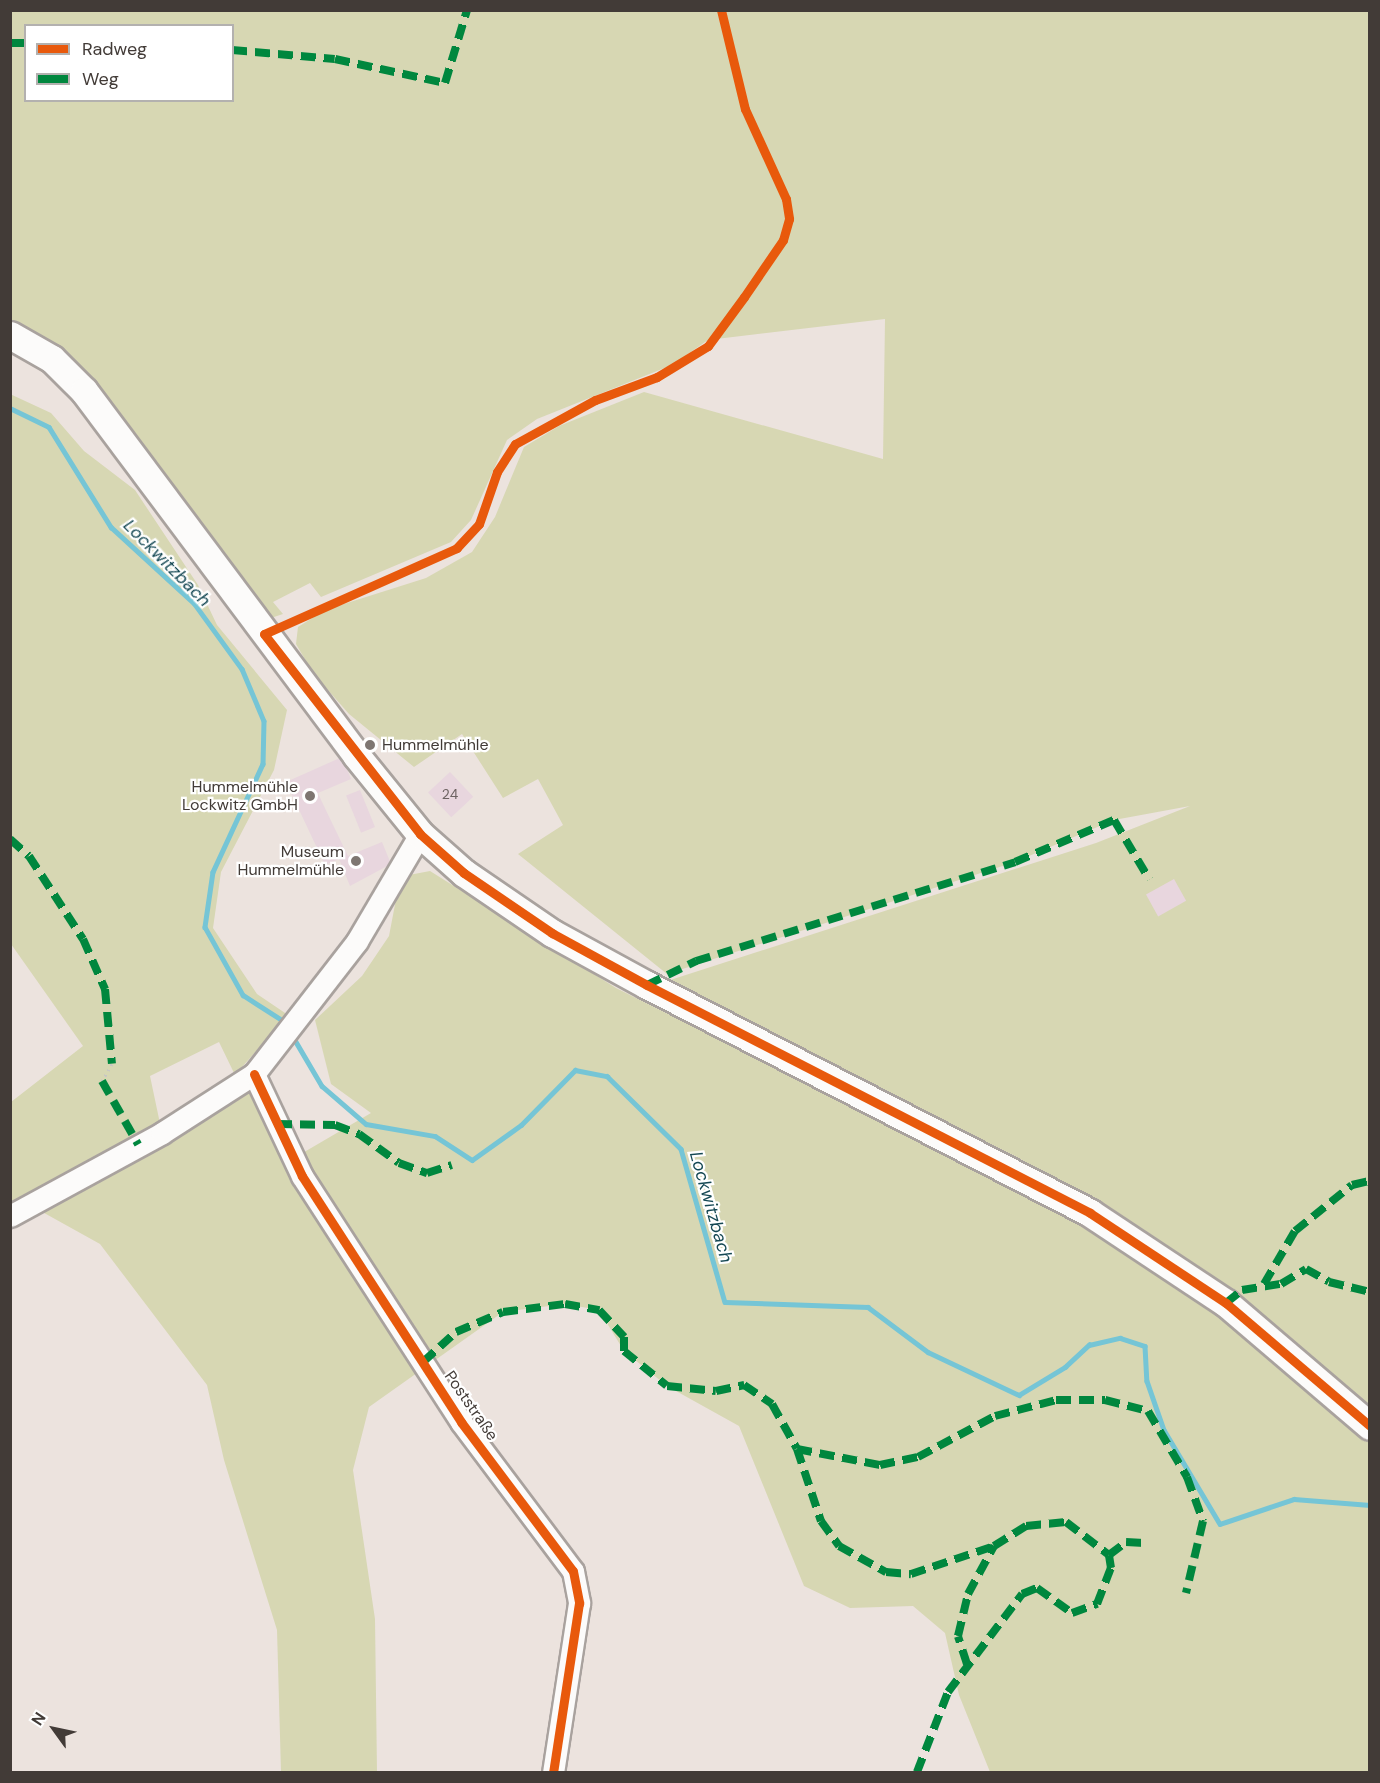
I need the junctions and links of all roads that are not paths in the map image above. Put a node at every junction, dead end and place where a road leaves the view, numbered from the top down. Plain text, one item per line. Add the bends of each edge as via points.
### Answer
1 (10, 335) edge
2 (420, 834) junction
3 (255, 1074) junction
4 (10, 1216) edge
5 (1370, 1426) edge
6 (553, 1773) edge

1 - 2 main road via 52,359 84,391
2 - 3 street via 357,941
2 - 5 main road via 464,873 552,933 1090,1213 1226,1303
3 - 4 street via 162,1133
3 - 6 street, Poststraße via 302,1176 461,1422 573,1571 579,1603

